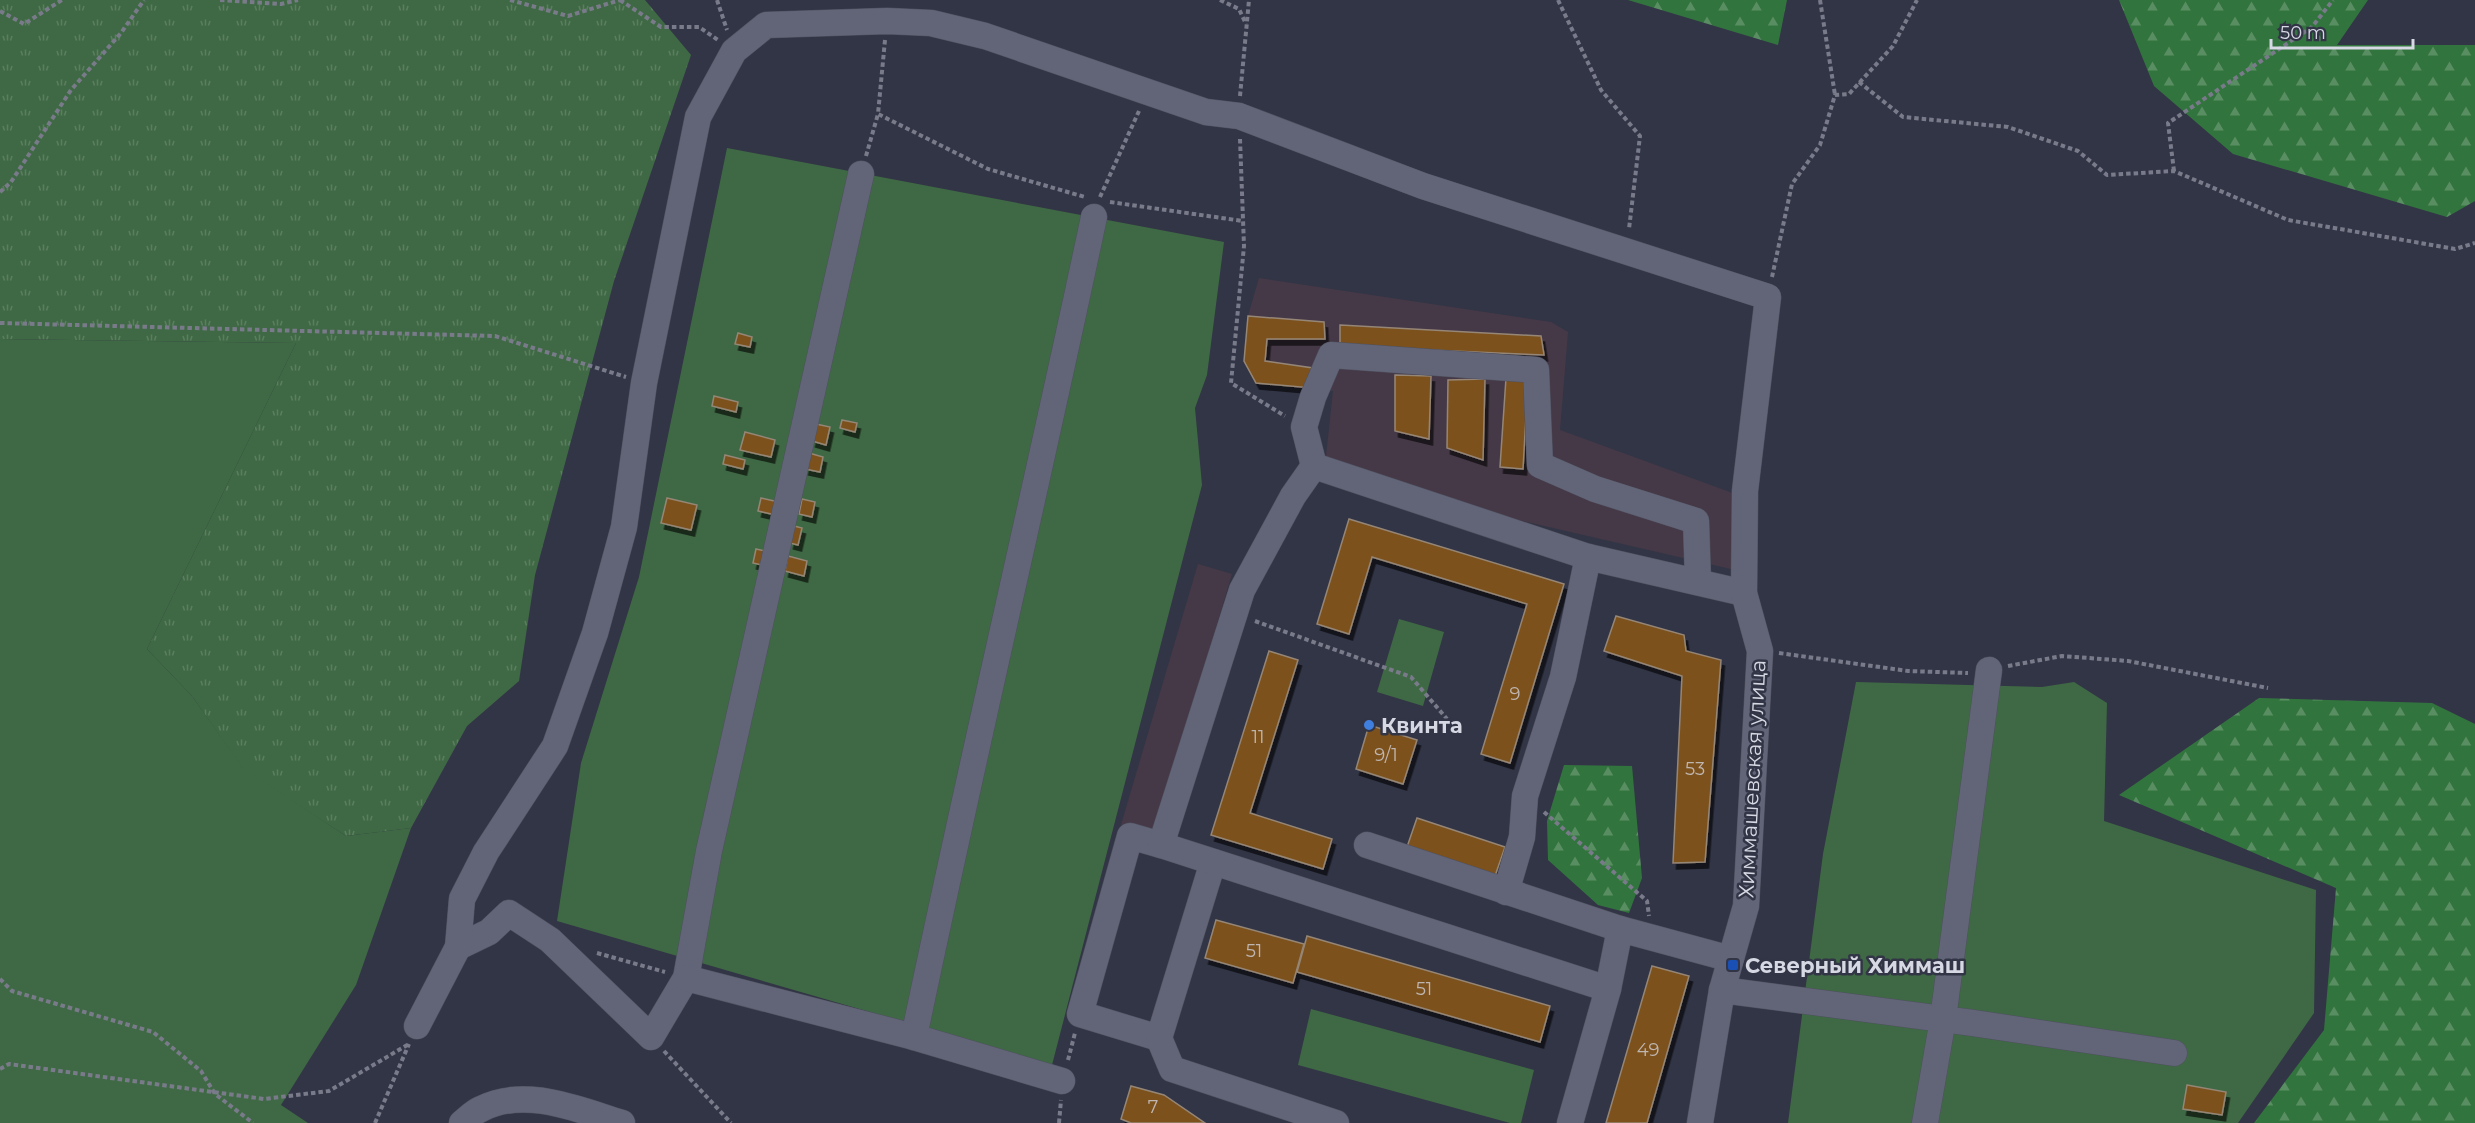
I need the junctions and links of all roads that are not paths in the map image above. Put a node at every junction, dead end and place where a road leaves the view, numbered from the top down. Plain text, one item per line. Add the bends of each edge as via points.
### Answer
1 (861, 174) road end
2 (1096, 209) road end
3 (1314, 466) junction
4 (1588, 557) junction
5 (1698, 582) junction
6 (1744, 593) junction
7 (1989, 670) road end
8 (1366, 844) dead end
9 (1161, 845) junction
10 (1214, 862) junction
11 (1506, 892) junction
12 (1620, 929) junction
13 (458, 947) junction
14 (1731, 959) junction
15 (686, 978) junction
16 (1608, 989) junction
17 (1722, 990) junction
18 (1943, 1019) junction
19 (413, 1035) road end
20 (914, 1037) junction
21 (1159, 1038) junction
22 (2174, 1053) dead end
23 (1062, 1081) road end
24 (462, 1123) edge
25 (622, 1123) edge
26 (1336, 1123) edge
27 (1570, 1123) edge
28 (1700, 1123) edge
29 (1925, 1123) edge

1 - 15 street via 709,851
2 - 20 street
3 - 4 street
3 - 5 street via 1304,427 1331,355 1536,370 1540,465 1595,489 1696,521
3 - 9 street via 1293,496 1242,590
4 - 5 street
4 - 11 street via 1563,677 1526,796 1522,837
5 - 6 street
6 - 13 street, Химмашевская улица via 1745,491 1768,297 1423,186 1239,116 1206,112 985,36 931,23 766,25 734,51 698,117 644,383 624,527 595,633 555,746 486,852 462,899
6 - 14 street, Химмашевская улица via 1760,651 1746,906
7 - 18 street
8 - 11 street
9 - 10 street
9 - 21 street via 1130,836 1080,1014
10 - 16 street
10 - 21 street
11 - 12 street
12 - 14 street
12 - 16 street
13 - 15 street via 489,932 509,913 550,940 651,1037
13 - 19 street
14 - 17 street, Химмашевская улица
15 - 20 street
16 - 27 street
17 - 18 street
17 - 28 street, Химмашевская улица
18 - 22 street
18 - 29 street
20 - 23 street
21 - 26 street via 1172,1069
24 - 25 street via 481,1108 512,1100 539,1100

